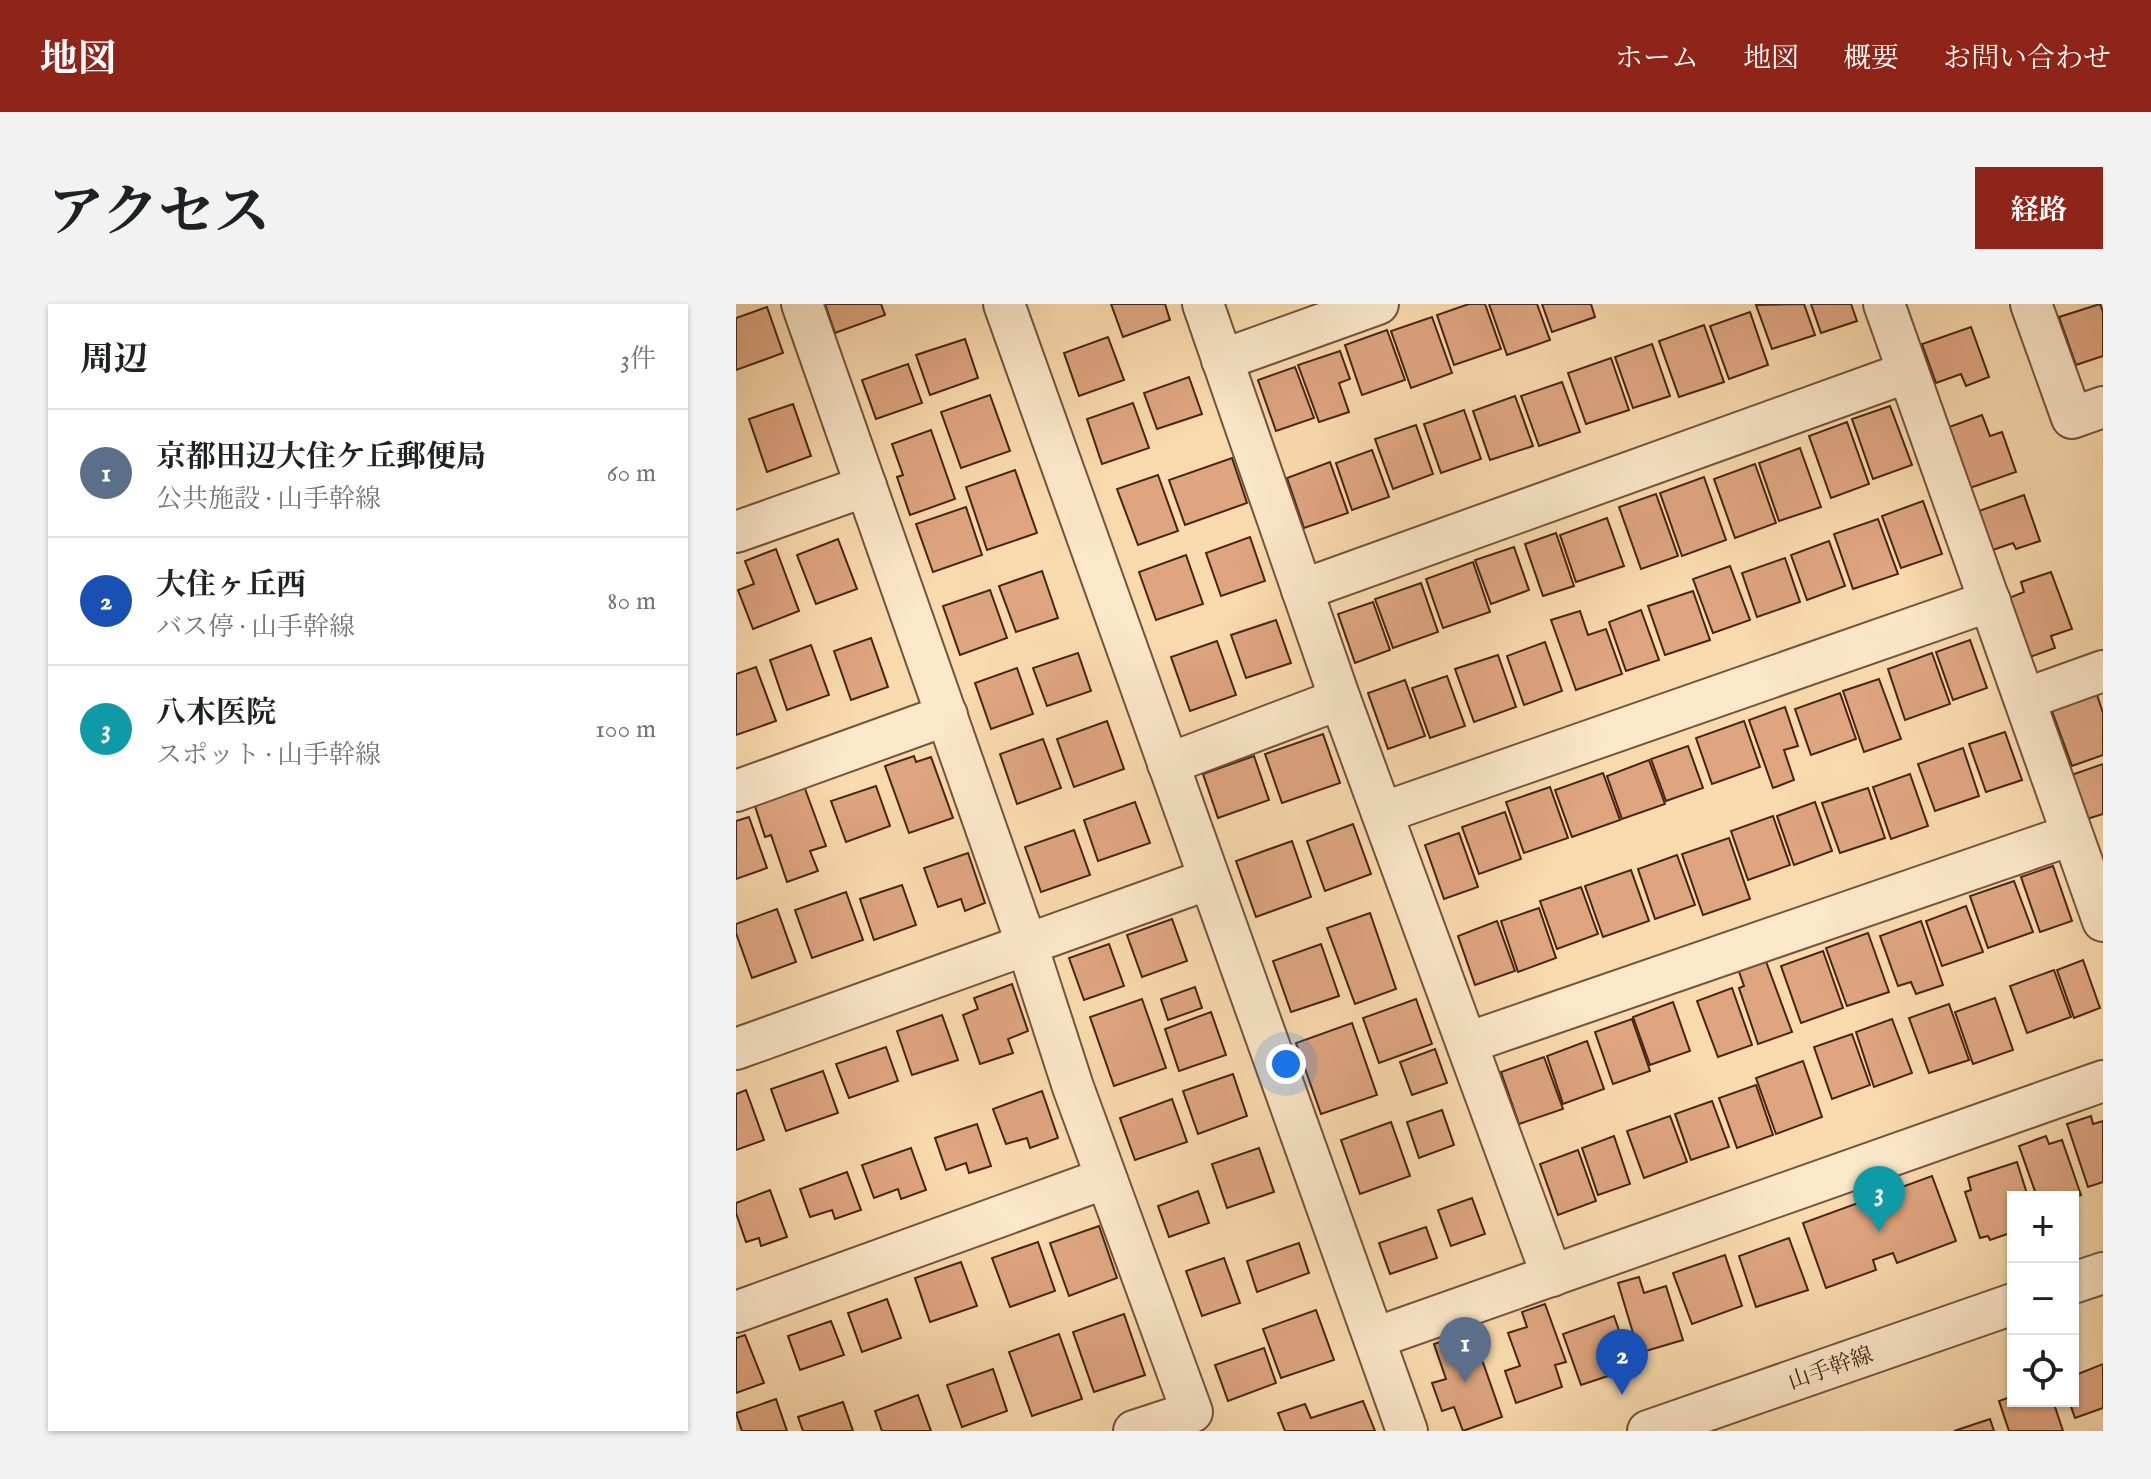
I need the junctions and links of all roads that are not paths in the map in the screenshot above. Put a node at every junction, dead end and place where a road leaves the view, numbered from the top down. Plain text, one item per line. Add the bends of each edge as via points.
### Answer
1 (802, 304) edge
2 (1004, 304) edge
3 (1203, 304) edge
4 (1378, 304) edge
5 (1884, 304) edge
6 (2031, 304) edge
7 (1222, 360) junction
8 (1908, 372) junction
9 (2103, 407) edge
10 (866, 486) junction
11 (736, 532) edge
12 (1302, 590) junction
13 (1990, 601) junction
14 (2103, 671) edge
15 (1340, 699) junction
16 (2025, 699) junction
17 (947, 715) junction
18 (1168, 764) junction
19 (736, 791) edge
20 (1382, 813) junction
21 (2071, 835) junction
22 (1209, 879) junction
23 (2103, 921) edge
24 (1027, 945) junction
25 (1467, 1043) junction
26 (736, 1049) edge
27 (2103, 1081) edge
28 (1106, 1178) junction
29 (2103, 1273) edge
30 (1552, 1276) junction
31 (2079, 1281) edge
32 (2007, 1306) edge
33 (736, 1312) edge
34 (1375, 1338) junction
35 (1134, 1431) edge
36 (1407, 1431) edge
37 (1648, 1431) edge

1 - 10 street
2 - 18 street
3 - 7 street
4 - 7 street
5 - 8 street
6 - 9 street via 2072,418
7 - 12 street
8 - 12 street
8 - 13 street
10 - 11 street
10 - 17 street
12 - 15 street
13 - 16 street
13 - 20 street
14 - 16 street
15 - 18 street
15 - 20 street
16 - 21 street
17 - 19 street
17 - 24 street
18 - 22 street
20 - 25 street
21 - 23 street
21 - 25 street
22 - 24 street
22 - 34 street
24 - 26 street
24 - 28 street
25 - 30 street
27 - 30 street
28 - 33 street
28 - 35 street via 1192,1412
29 - 31 street
30 - 34 street
32 - 37 street, 山手幹線
34 - 36 street

